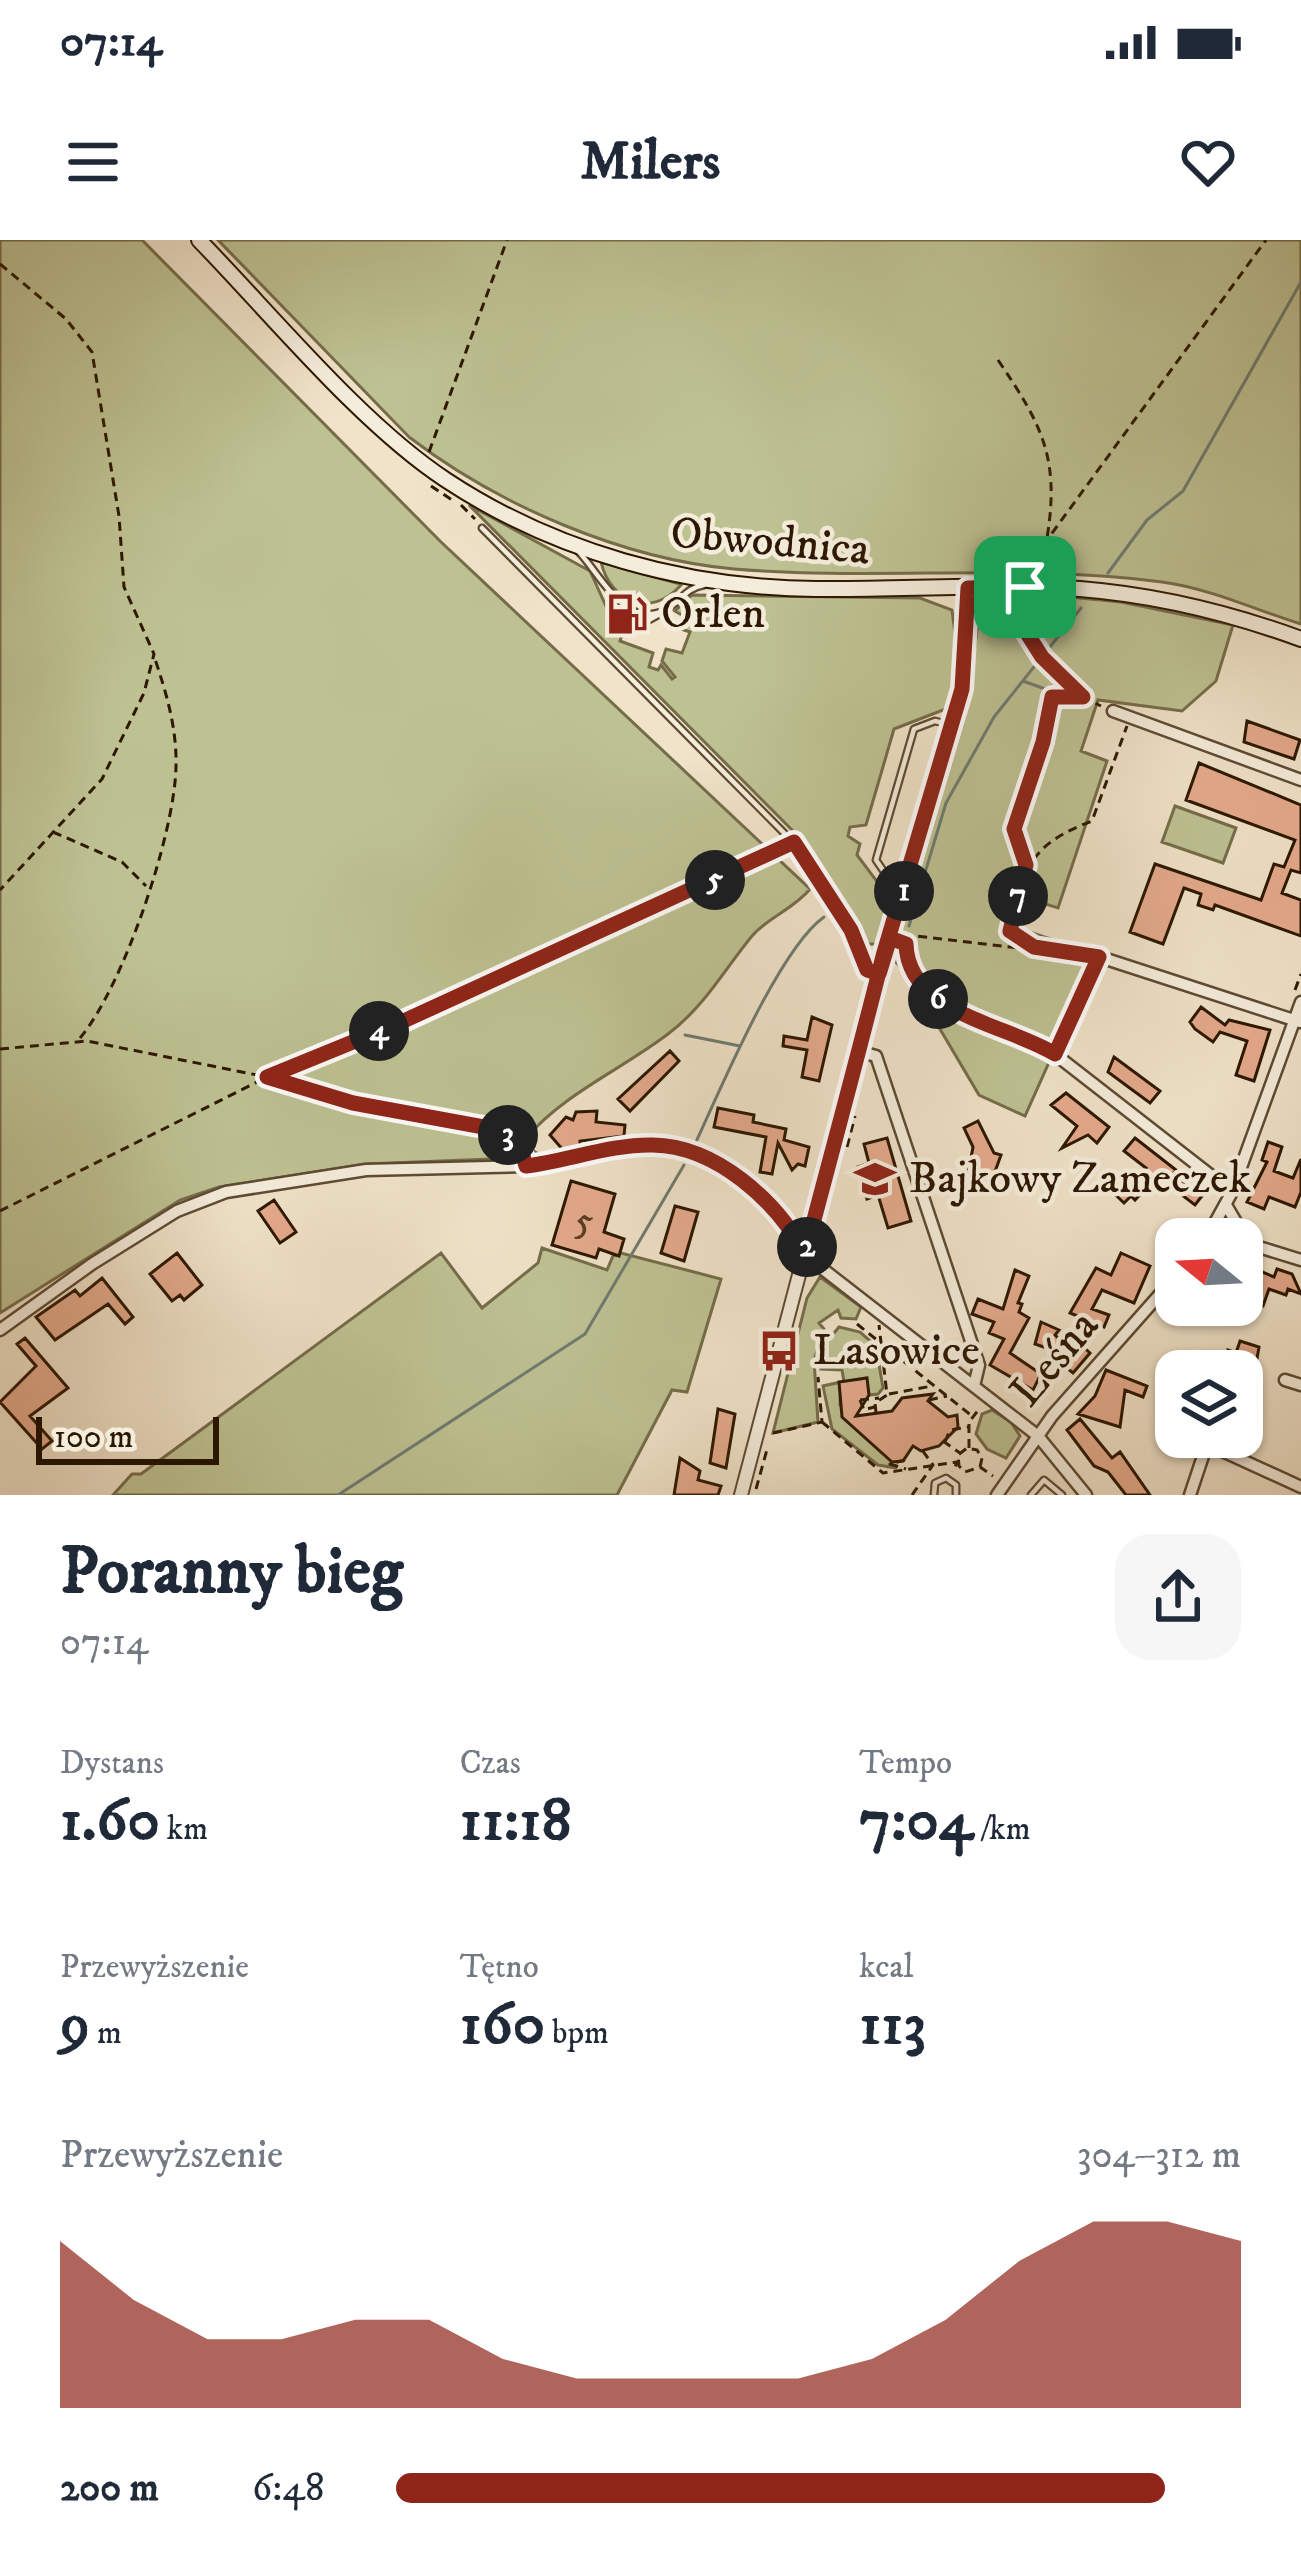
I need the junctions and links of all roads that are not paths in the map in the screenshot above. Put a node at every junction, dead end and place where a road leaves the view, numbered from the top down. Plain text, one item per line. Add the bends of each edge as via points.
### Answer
1 (199, 240) edge
2 (482, 528) dead end
3 (569, 542) junction
4 (728, 584) junction
5 (968, 588) junction
6 (610, 595) junction
7 (666, 610) junction
8 (1301, 639) edge
9 (1113, 711) road end
10 (952, 725) junction
11 (1301, 780) edge
12 (906, 885) junction
13 (1104, 958) road end
14 (1148, 960) dead end
15 (879, 974) junction
16 (1156, 975) junction
17 (1301, 1001) edge
18 (1294, 1020) edge
19 (857, 1051) junction
20 (1058, 1054) road end
21 (1232, 1192) junction
22 (1226, 1205) junction
23 (1218, 1218) edge
24 (1232, 1218) edge
25 (1263, 1250) edge
26 (805, 1254) junction
27 (1301, 1260) edge
28 (1155, 1300) edge
29 (0, 1330) edge
30 (1285, 1380) dead end
31 (1301, 1385) edge
32 (974, 1386) junction
33 (1038, 1436) junction
34 (1301, 1487) edge
35 (741, 1495) edge
36 (934, 1495) edge
37 (956, 1495) edge
38 (998, 1495) edge
39 (1030, 1495) edge
40 (1062, 1495) edge
41 (1086, 1495) edge
42 (1190, 1495) edge

1 - 3 main road, Obwodnica via 424,465
2 - 15 lane via 794,842 867,970
3 - 4 main road, Obwodnica
3 - 6 lane
4 - 5 main road, Obwodnica
4 - 7 lane via 691,587
5 - 8 main road, Obwodnica via 1149,598
5 - 10 street via 966,658
6 - 7 lane via 642,611
6 - 7 lane via 619,618 638,626
9 - 11 street
10 - 12 street
10 - 12 lane via 914,729 876,860 889,879
12 - 15 street
13 - 16 street
14 - 16 lane
15 - 19 street
16 - 18 street
17 - 18 street
18 - 21 street
19 - 26 street
19 - 32 street via 877,1056 979,1365
20 - 21 street
21 - 22 street
22 - 23 street
22 - 24 street
25 - 27 street
26 - 29 street via 749,1185 693,1154 654,1145 526,1166 367,1170 204,1199
26 - 32 street
26 - 35 street
28 - 33 street, Leśna
30 - 31 street
32 - 33 street
33 - 38 street, Leśna
33 - 41 street
34 - 42 street via 1207,1444
36 - 37 lane via 938,1481 950,1479
39 - 40 lane via 1045,1480

